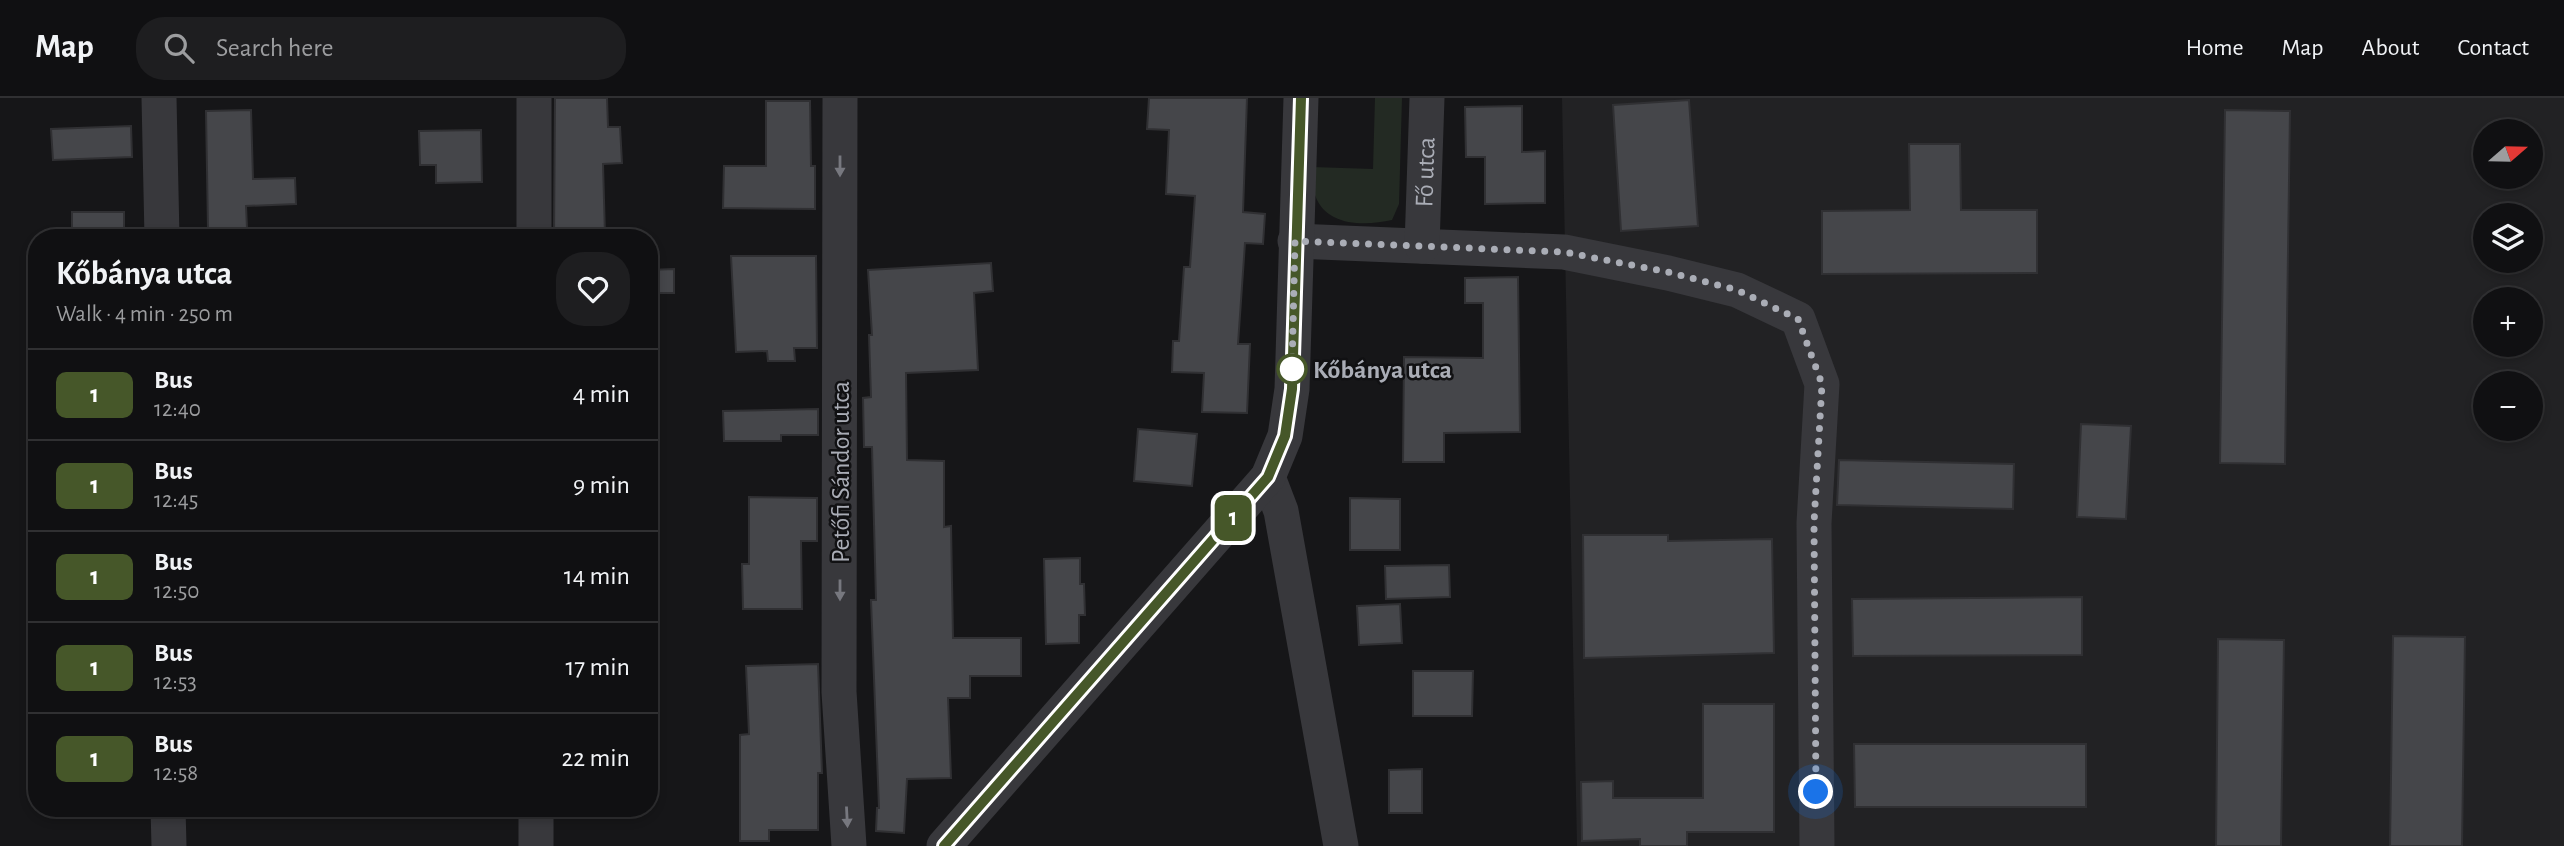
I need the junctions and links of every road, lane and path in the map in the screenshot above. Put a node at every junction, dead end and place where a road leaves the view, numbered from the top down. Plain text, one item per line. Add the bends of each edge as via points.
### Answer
1 (159, 98) edge
2 (534, 98) edge
3 (840, 98) edge
4 (1301, 98) edge
5 (1427, 98) edge
6 (162, 229) edge
7 (534, 229) edge
8 (1295, 241) junction
9 (1422, 246) junction
10 (1268, 477) junction
11 (168, 817) edge
12 (536, 817) edge
13 (169, 846) edge
14 (536, 846) edge
15 (849, 846) edge
16 (944, 846) edge
17 (1341, 846) edge
18 (1817, 846) edge

1 - 6 street
2 - 7 street
3 -> 15 street, Petőfi Sándor utca via 839,692
4 - 8 street
5 - 9 street, Fő utca
8 - 9 street
8 - 10 street via 1292,389 1285,436
9 - 18 street via 1577,254 1737,290 1798,319 1822,384 1814,523
10 - 16 street
10 - 17 street via 1281,510
11 - 13 street
12 - 14 street

